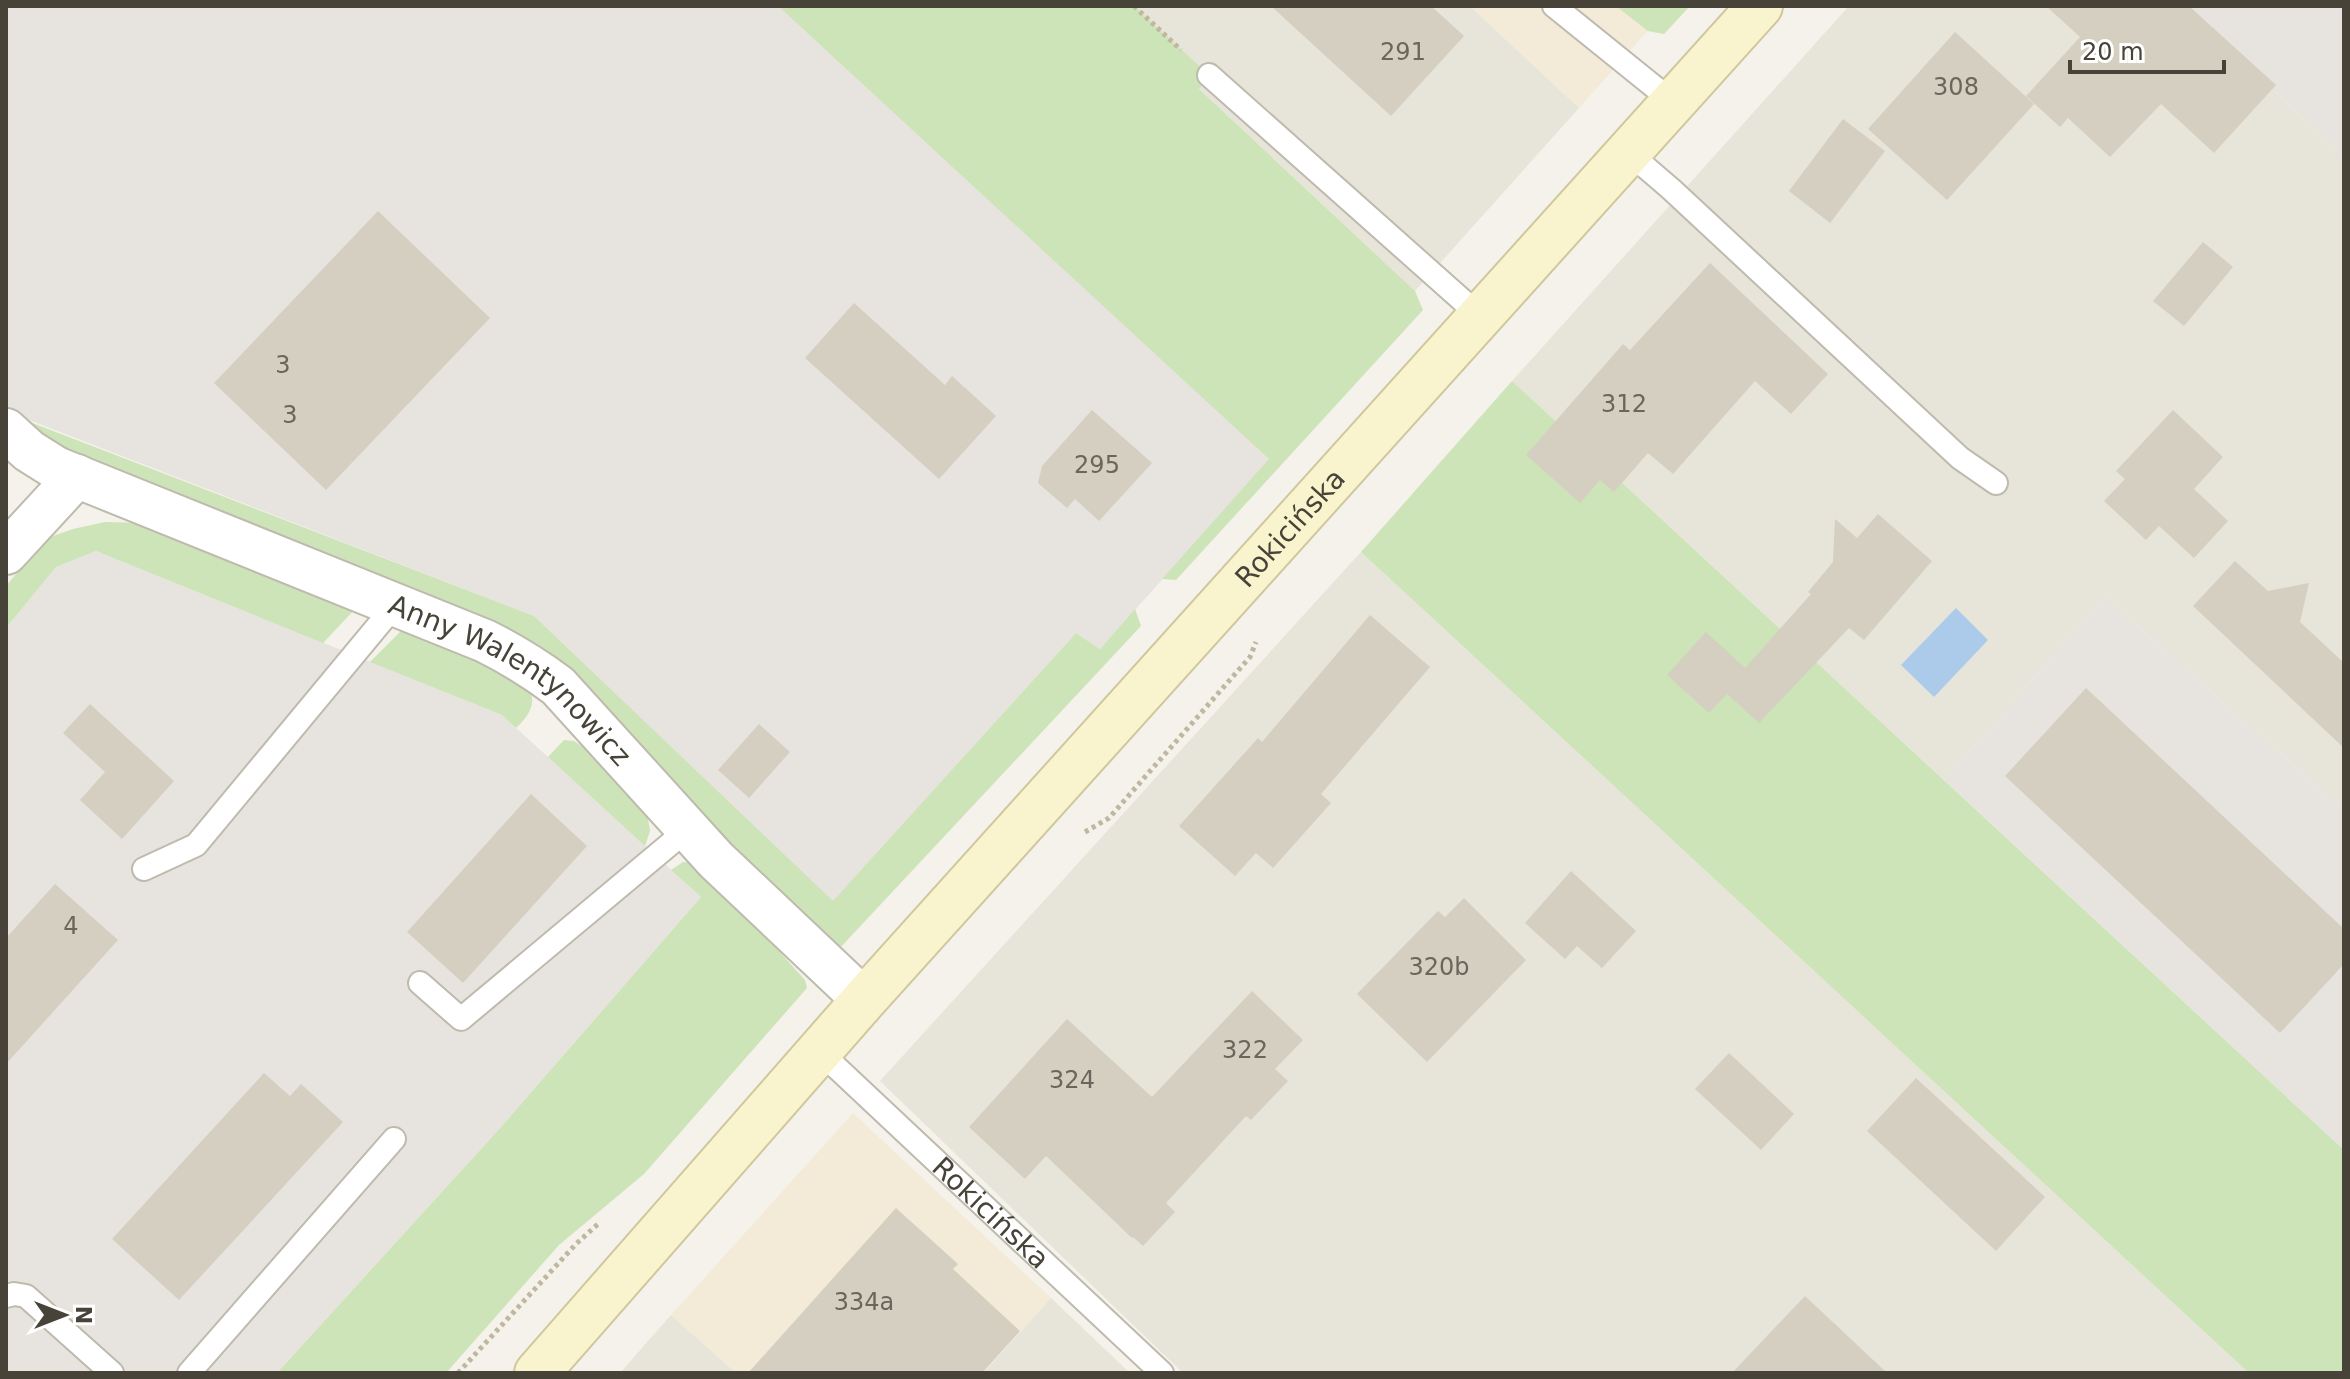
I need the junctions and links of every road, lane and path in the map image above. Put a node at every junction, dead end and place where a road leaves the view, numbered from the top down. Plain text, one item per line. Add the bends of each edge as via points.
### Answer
1 (1134, 6) edge
2 (1554, 6) edge
3 (1760, 6) edge
4 (1209, 75) joint
5 (1673, 102) junction
6 (1629, 153) junction
7 (1480, 316) junction
8 (6, 430) edge
9 (77, 476) junction
10 (1996, 483) dead end
11 (6, 553) edge
12 (396, 604) junction
13 (688, 829) junction
14 (144, 869) dead end
15 (420, 983) dead end
16 (864, 1000) junction
17 (819, 1051) junction
18 (394, 1139) dead end
19 (6, 1296) edge
20 (112, 1373) edge
21 (189, 1373) edge
22 (537, 1373) edge
23 (1162, 1373) edge

1 - 4 path
2 - 5 lane
3 - 5 main road, Rokicińska
4 - 7 lane
5 - 6 main road, Rokicińska
6 - 7 main road, Rokicińska
6 - 10 lane via 1960,458
7 - 16 main road, Rokicińska
8 - 9 street, Anny Walentynowicz via 29,451
9 - 11 street
9 - 12 street, Anny Walentynowicz
12 - 13 street, Anny Walentynowicz via 513,655 558,686
12 - 14 lane via 196,845
13 - 15 lane via 461,1019
13 - 16 street, Anny Walentynowicz via 750,895
16 - 17 main road, Rokicińska
17 - 22 main road, Rokicińska
17 - 23 lane, Rokicińska
18 - 21 lane
19 - 20 lane via 26,1296

